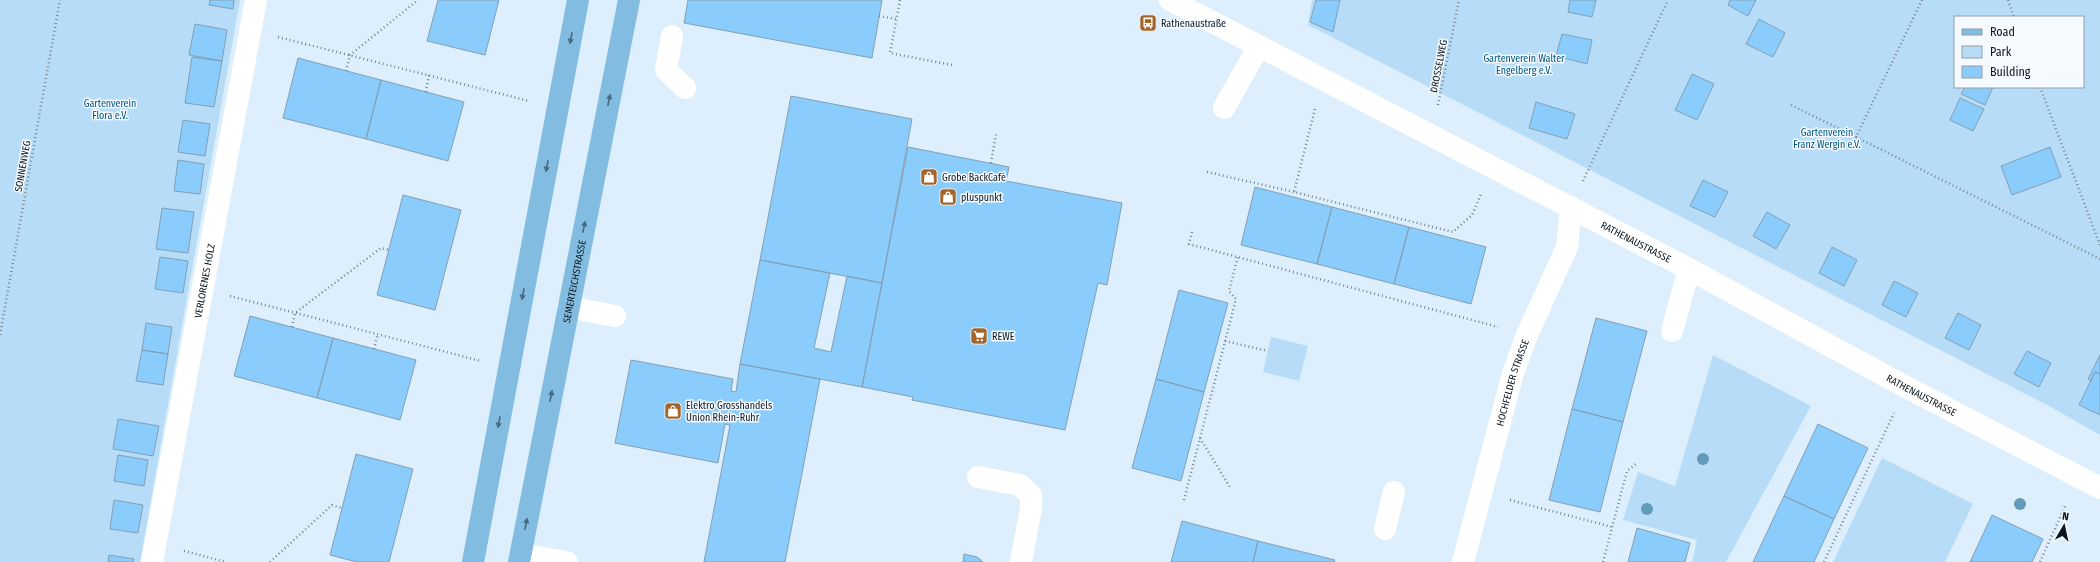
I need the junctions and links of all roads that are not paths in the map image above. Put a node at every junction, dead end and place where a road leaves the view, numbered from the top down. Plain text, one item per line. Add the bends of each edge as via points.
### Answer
1 (256, 0) edge
2 (578, 0) edge
3 (629, 0) edge
4 (1170, 0) edge
5 (672, 36) dead end
6 (1259, 46) junction
7 (685, 88) dead end
8 (1224, 108) dead end
9 (1571, 207) junction
10 (1689, 269) junction
11 (568, 307) junction
12 (615, 316) dead end
13 (1672, 331) dead end
14 (978, 477) dead end
15 (2100, 488) edge
16 (1394, 492) dead end
17 (1385, 529) dead end
18 (154, 553) edge
19 (520, 558) edge
20 (473, 562) edge
21 (567, 562) edge
22 (1021, 562) edge
23 (1463, 562) edge

1 - 18 street, VERLORENES HOLZ
2 -> 20 main road
11 -> 3 main road, SEMERTEICHSTRASSE
4 - 6 street, RATHENAUSTRASSE
5 - 7 street via 666,70
6 - 8 street
6 - 9 street, RATHENAUSTRASSE
9 - 10 street, RATHENAUSTRASSE
9 - 23 street, HOCHFELDER STRASSE via 1567,247 1527,335 1501,412
10 - 13 street
10 - 15 street, RATHENAUSTRASSE via 1906,387
11 - 12 street
19 -> 11 main road, SEMERTEICHSTRASSE
14 - 22 street via 1020,485 1031,495
16 - 17 street
19 - 21 street

